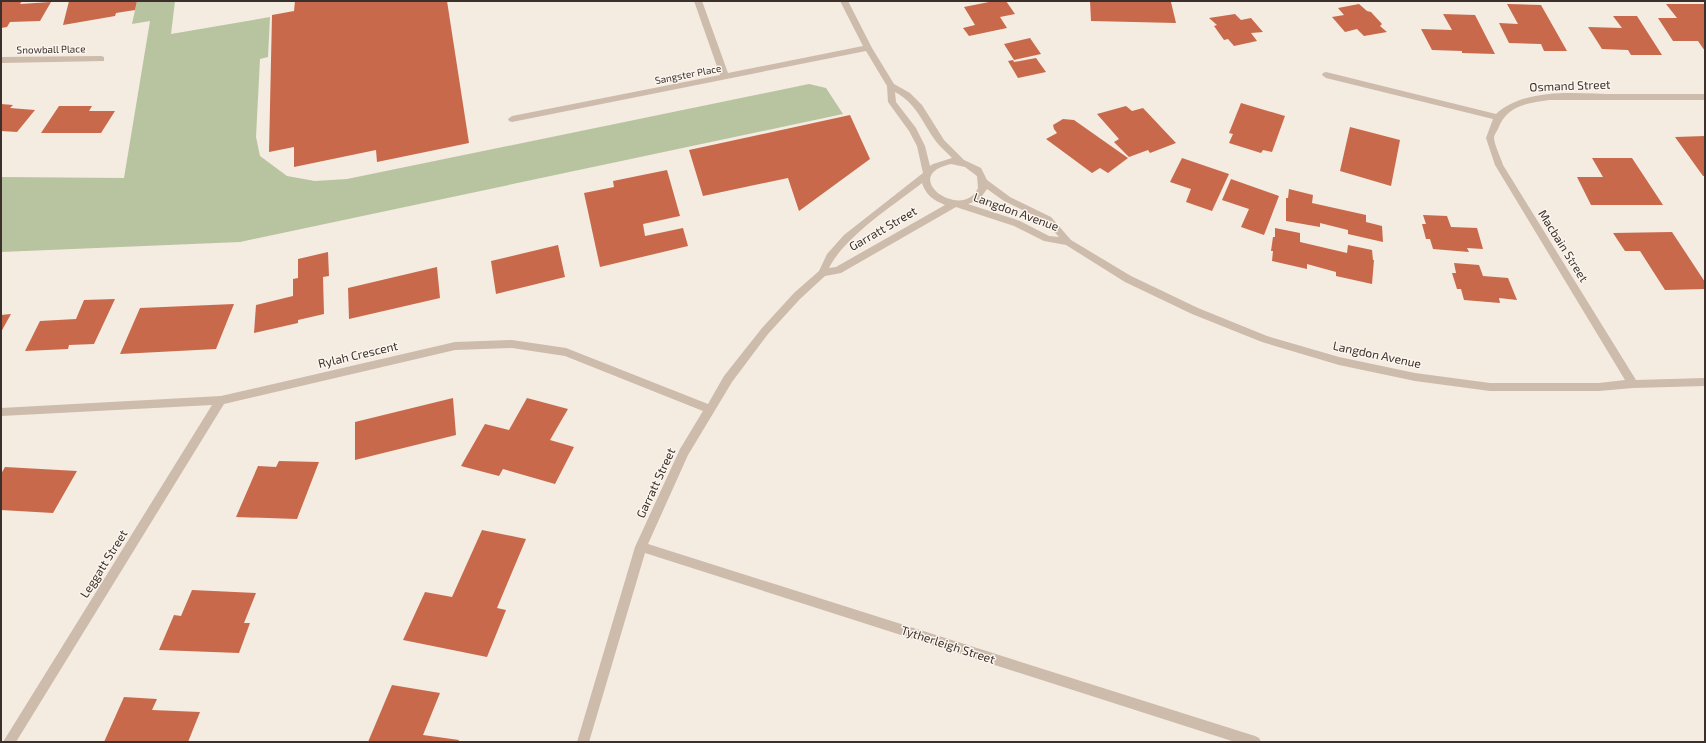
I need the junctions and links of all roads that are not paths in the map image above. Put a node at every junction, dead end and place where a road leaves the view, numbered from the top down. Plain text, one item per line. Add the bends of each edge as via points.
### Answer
1 (698, 1) edge
2 (844, 1) edge
3 (868, 48) junction
4 (101, 58) dead end
5 (1, 60) edge
6 (1326, 75) dead end
7 (725, 77) junction
8 (891, 86) junction
9 (1705, 96) edge
10 (1498, 117) junction
11 (512, 119) dead end
12 (961, 162) junction
13 (927, 173) junction
14 (984, 182) junction
15 (956, 204) junction
16 (1068, 242) junction
17 (822, 273) junction
18 (1705, 382) edge
19 (1633, 384) junction
20 (221, 400) junction
21 (710, 409) junction
22 (1, 412) edge
23 (641, 547) junction
24 (9, 742) edge
25 (583, 742) edge
26 (1255, 742) edge

1 - 7 street
2 - 3 street
3 - 7 street, Sangster Place
3 - 8 street
4 - 5 street, Snowball Place
6 - 10 street
7 - 11 street, Sangster Place
8 - 12 street via 907,95 919,107 941,142
8 - 13 street via 892,102 913,130 921,146
9 - 10 street, Osmand Street via 1549,97 1524,100 1505,110
10 - 19 street, Macbain Street via 1490,138 1499,165
12 - 13 street via 941,162
12 - 14 street via 977,169
13 - 15 street via 927,190 943,202
13 - 17 street, Garratt Street via 847,237 830,257
14 - 15 street via 983,190 977,197
14 - 16 street, Langdon Avenue via 1007,199 1048,219
15 - 16 street, Langdon Avenue via 1017,223 1048,239
15 - 17 street, Garratt Street via 838,270
16 - 19 street, Langdon Avenue via 1128,278 1195,311 1265,339 1339,361 1414,377 1490,387 1599,387
17 - 21 street, Garratt Street via 765,330 728,379
18 - 19 street, Langdon Avenue
20 - 21 street, Rylah Crescent via 455,346 512,344 566,352
20 - 22 street, Rylah Crescent
20 - 24 street, Leggatt Street
21 - 23 street, Garratt Street via 684,452
23 - 25 street, Garratt Street
23 - 26 street, Tytherleigh Street

